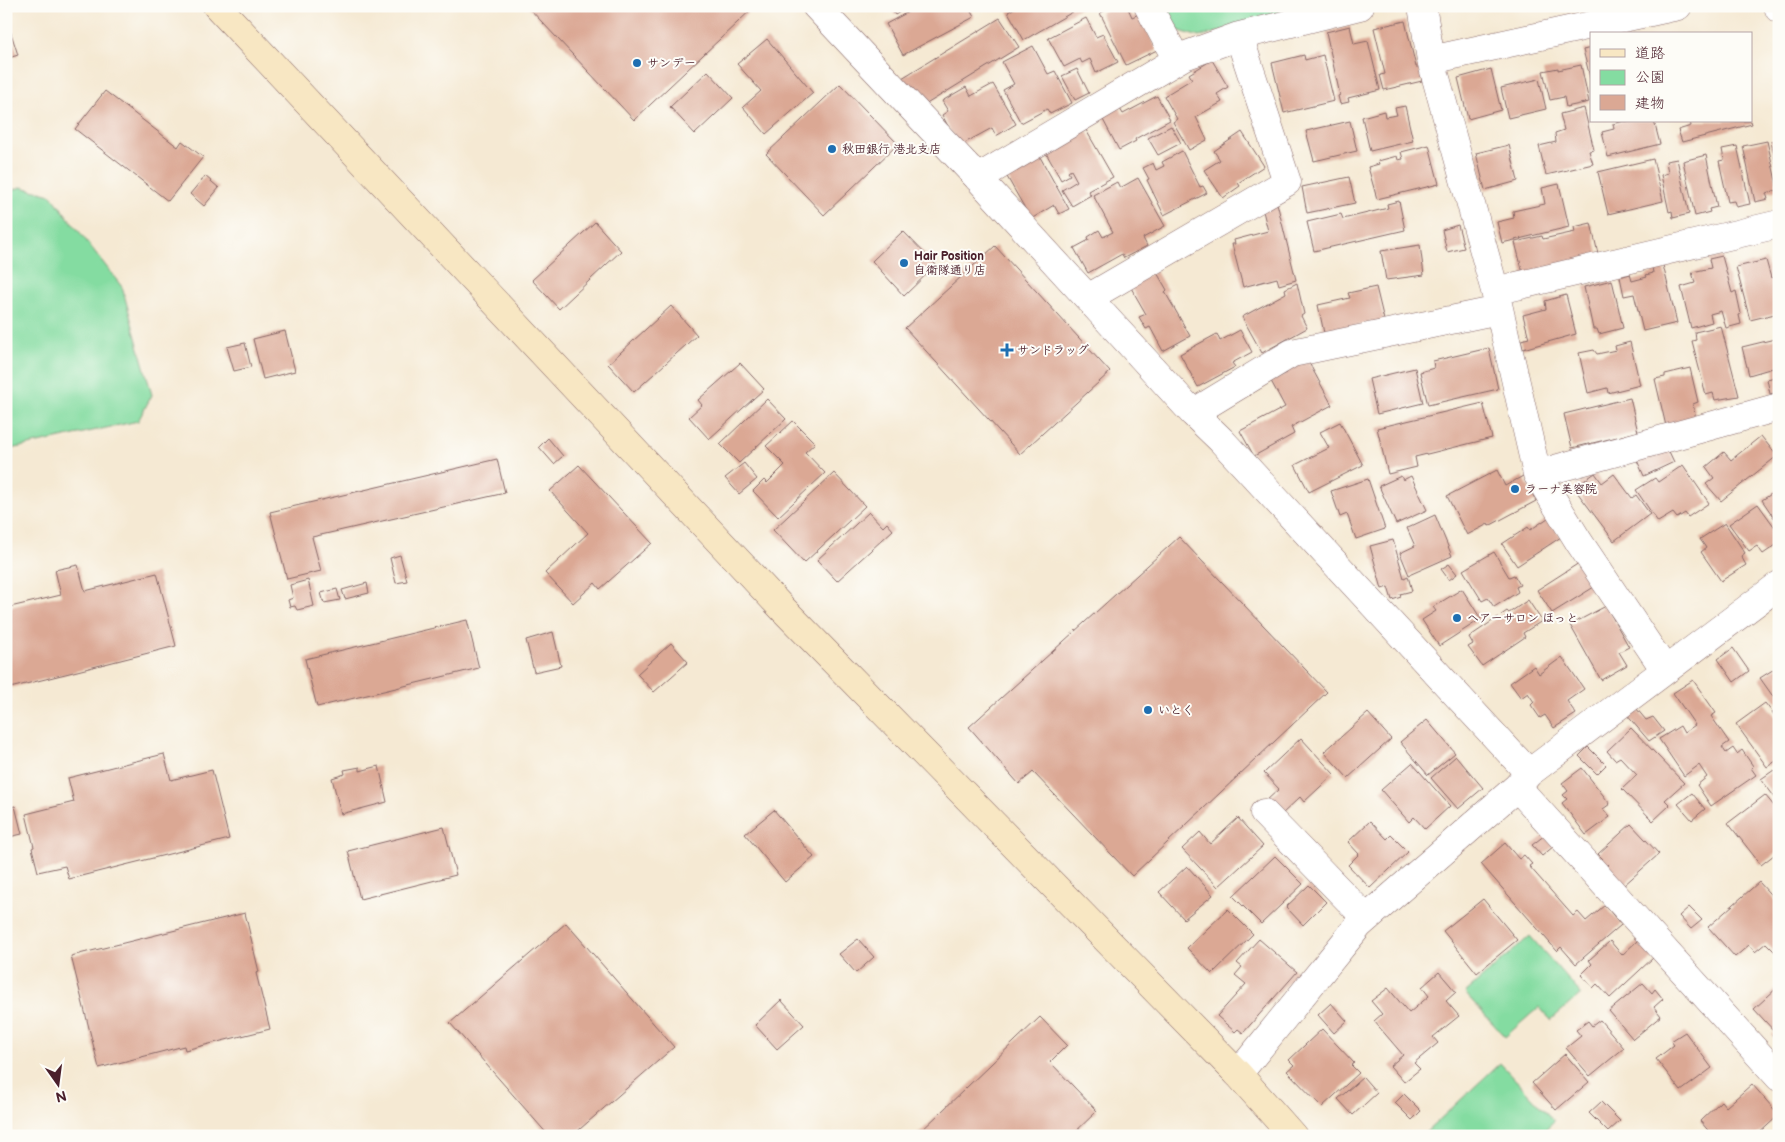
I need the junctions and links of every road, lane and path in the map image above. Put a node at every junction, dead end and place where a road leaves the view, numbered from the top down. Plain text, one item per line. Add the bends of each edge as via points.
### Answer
1 (217, 6) edge
2 (816, 6) edge
3 (1148, 6) edge
4 (1360, 6) edge
5 (1422, 6) edge
6 (1678, 6) edge
7 (1239, 36) junction
8 (1177, 60) junction
9 (1431, 60) junction
10 (978, 178) junction
11 (1779, 224) edge
12 (1088, 298) junction
13 (1497, 301) junction
14 (1779, 407) edge
15 (1193, 412) junction
16 (1537, 474) junction
17 (1779, 585) edge
18 (1665, 670) junction
19 (1523, 780) junction
20 (1264, 813) dead end
21 (1366, 918) junction
22 (1238, 1074) junction
23 (1779, 1077) edge
24 (1293, 1136) edge

1 - 22 street via 782,608
2 - 10 street
3 - 8 street
4 - 7 street
5 - 9 street
6 - 9 street
7 - 8 street
7 - 12 street via 1287,182
8 - 10 street
9 - 13 street
10 - 12 street
11 - 13 street
12 - 15 street
13 - 15 street via 1292,353
13 - 16 street
14 - 16 street
15 - 19 street
16 - 18 street
17 - 18 street
18 - 19 street
19 - 21 street
19 - 23 street
20 - 21 street
21 - 22 street
22 - 24 street

